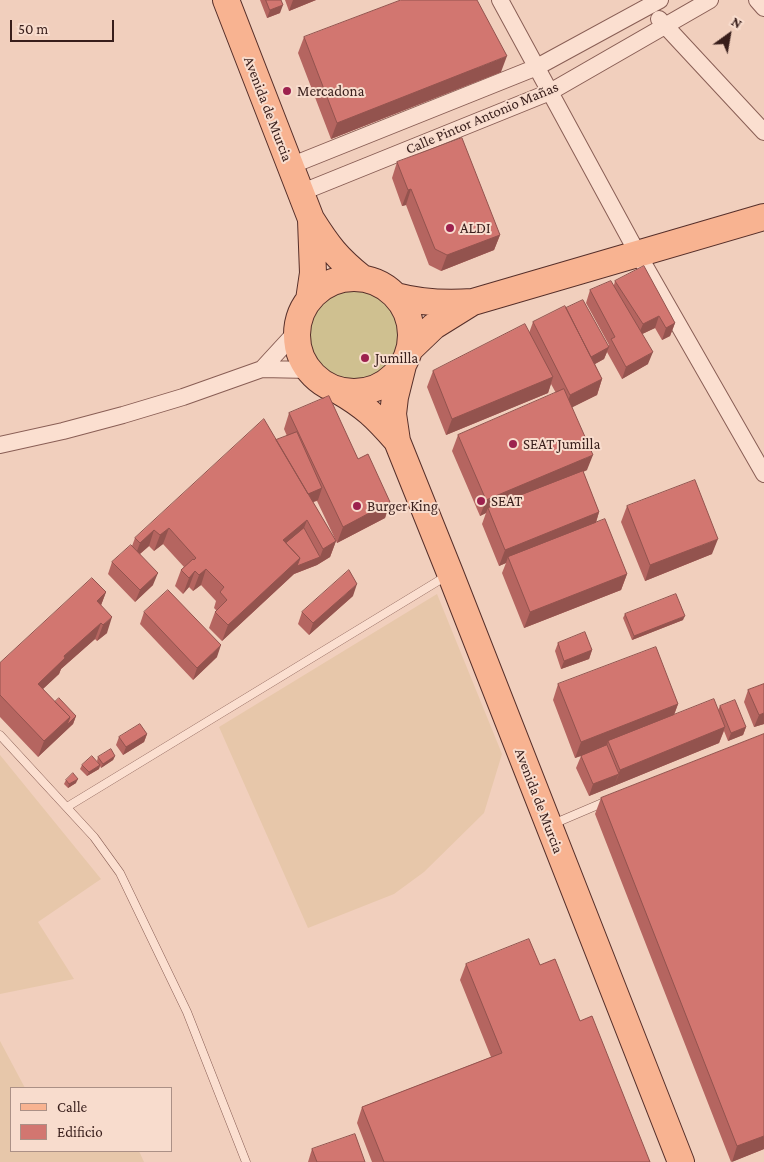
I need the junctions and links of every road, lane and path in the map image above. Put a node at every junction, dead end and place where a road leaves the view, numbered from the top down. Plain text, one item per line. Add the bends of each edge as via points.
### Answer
1 (226, 0) edge
2 (500, 0) edge
3 (710, 0) edge
4 (756, 0) edge
5 (648, 3) edge
6 (764, 8) edge
7 (666, 25) junction
8 (537, 67) junction
9 (550, 92) junction
10 (764, 132) edge
11 (290, 166) junction
12 (300, 193) junction
13 (764, 217) edge
14 (310, 219) junction
15 (638, 254) junction
16 (362, 278) junction
17 (396, 296) junction
18 (309, 300) junction
19 (473, 302) junction
20 (296, 332) junction
21 (407, 357) junction
22 (262, 369) junction
23 (308, 370) junction
24 (335, 389) junction
25 (397, 441) junction
26 (0, 445) edge
27 (764, 474) edge
28 (450, 573) junction
29 (0, 735) edge
30 (611, 800) edge
31 (67, 807) junction
32 (548, 826) junction
33 (246, 1162) edge
34 (681, 1162) edge

1 - 11 main road, Avenida de Murcia
2 - 8 street
3 - 7 street, Calle Pintor Antonio Mañas
4 - 6 street
5 - 7 street
5 - 8 street, Calle Pintor Antonio Mañas
7 - 9 street, Calle Pintor Antonio Mañas
7 - 10 street
8 - 9 street
8 - 11 street, Calle Pintor Antonio Mañas
9 - 12 street, Calle Pintor Antonio Mañas
9 - 15 street
11 - 12 main road, Avenida de Murcia
12 - 14 main road, Avenida de Murcia
13 - 15 main road
14 - 16 main road, Avenida de Murcia via 329,248
14 - 18 main road, Avenida de Murcia via 313,272
15 - 19 main road
15 - 27 street
16 - 17 main road via 375,281
16 - 18 main road via 342,279 324,286
17 - 19 main road via 436,303
17 - 21 main road via 407,312 412,330
18 - 20 main road
19 - 21 main road via 434,326
20 - 22 street
20 - 23 main road via 300,354
21 - 24 main road via 390,380 373,389 354,392
21 - 25 main road, Avenida de Murcia via 394,397
22 - 23 street
22 - 26 street via 123,415
23 - 24 main road
24 - 25 main road, Avenida de Murcia via 372,413
25 - 28 main road, Avenida de Murcia
28 - 31 lane
28 - 32 main road, Avenida de Murcia
29 - 31 lane
30 - 32 lane
31 - 33 lane via 120,873 187,1012
32 - 34 main road, Avenida de Murcia

